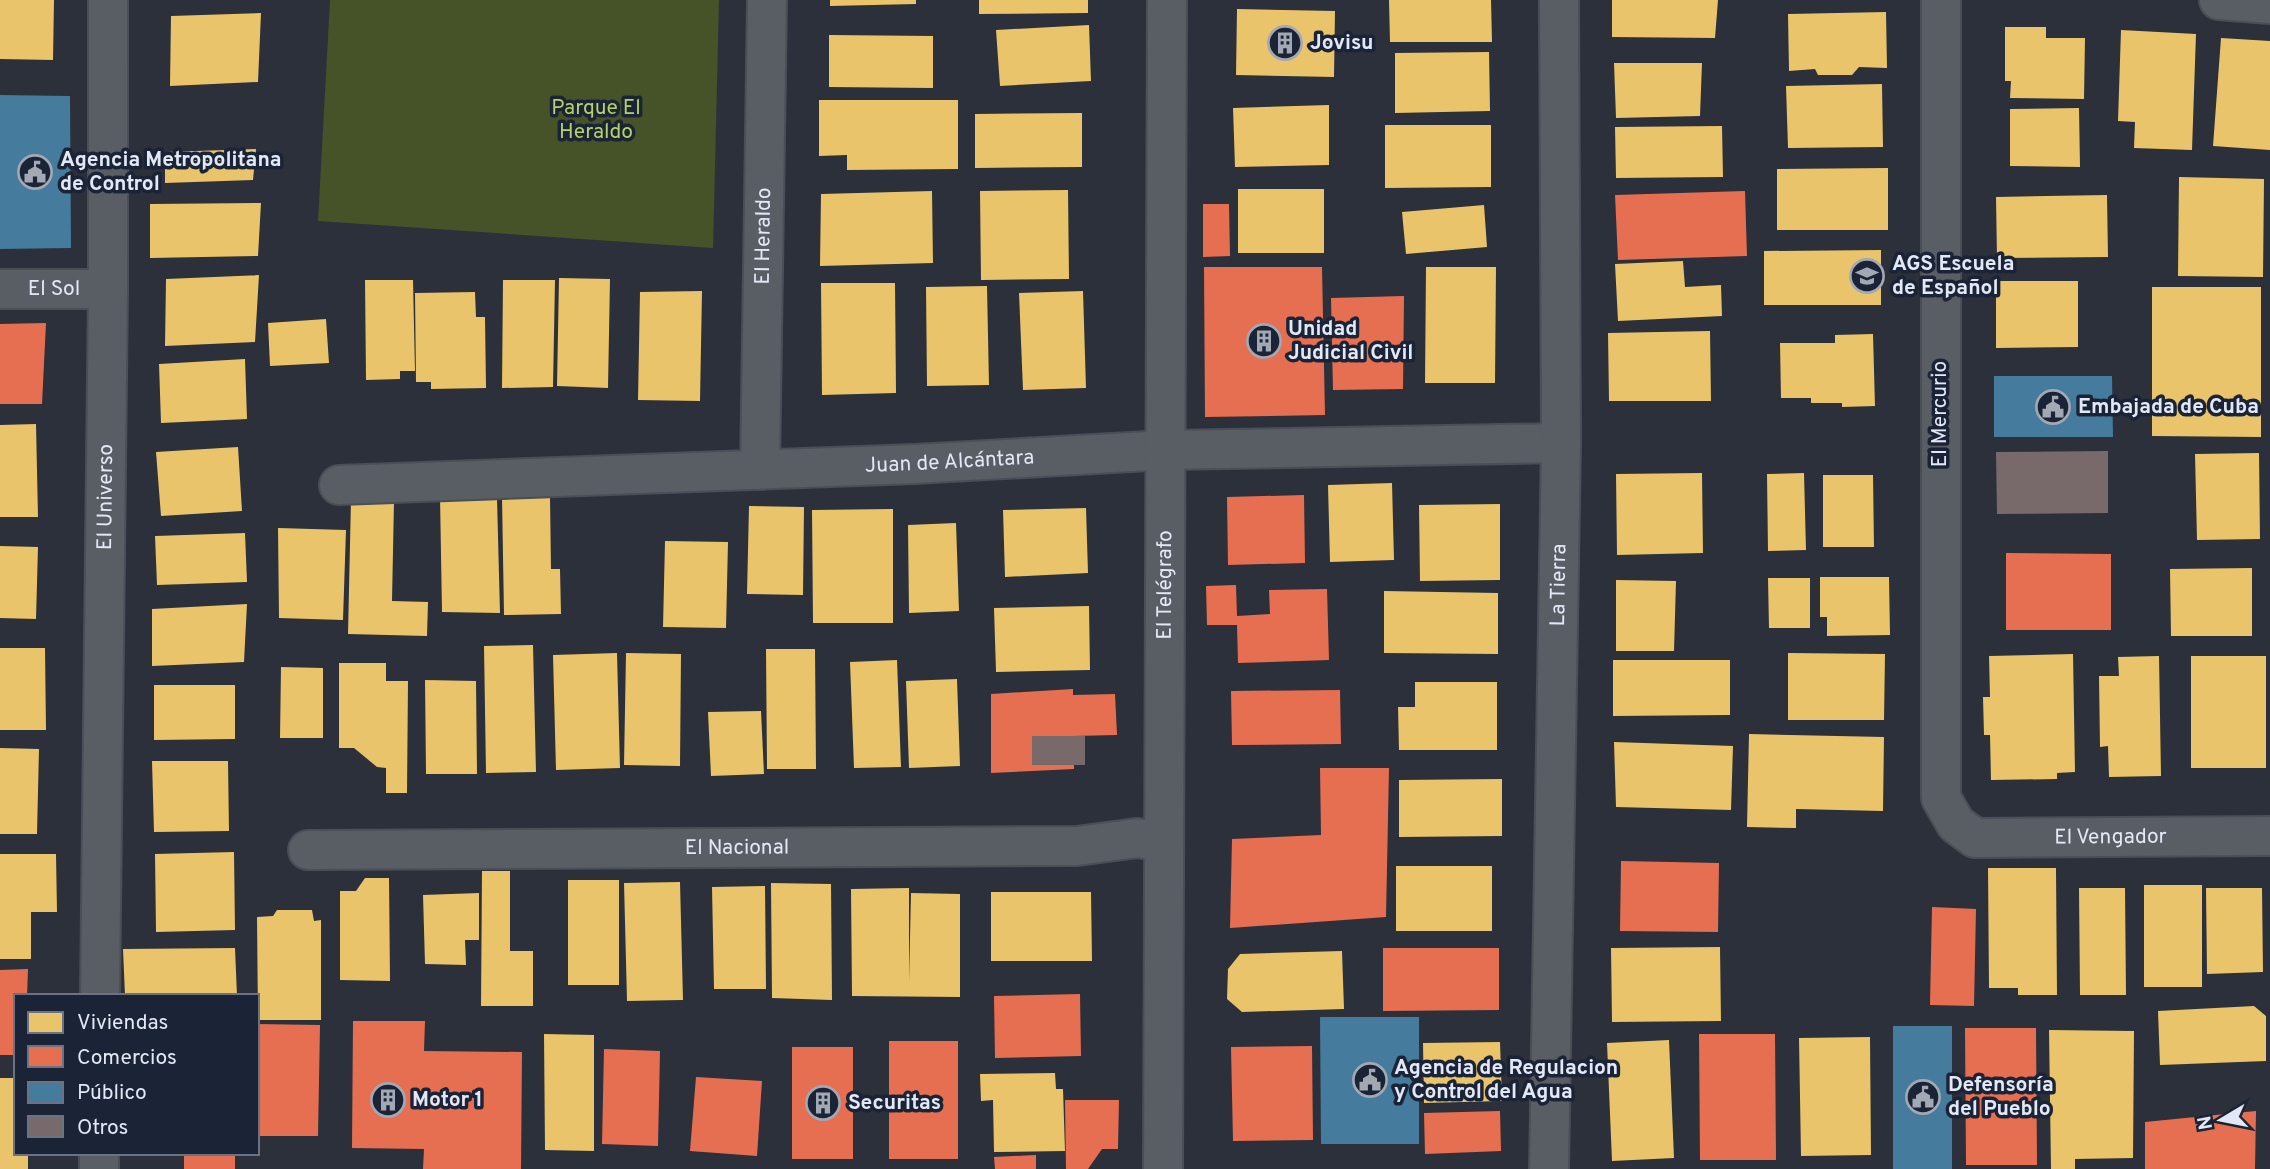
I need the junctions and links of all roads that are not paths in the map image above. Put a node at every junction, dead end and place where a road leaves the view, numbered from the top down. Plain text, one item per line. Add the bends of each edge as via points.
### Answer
1 (108, 0) edge
2 (767, 0) edge
3 (1167, 0) edge
4 (1559, 0) edge
5 (1941, 0) edge
6 (2218, 0) edge
7 (2270, 4) edge
8 (0, 289) edge
9 (108, 289) junction
10 (1561, 443) junction
11 (1167, 450) junction
12 (760, 470) junction
13 (339, 485) dead end
14 (1956, 824) joint
15 (2270, 836) edge
16 (1164, 842) junction
17 (308, 850) dead end
18 (100, 994) edge
19 (1163, 1169) edge
20 (1549, 1169) edge

1 - 9 street, El Universo
2 - 12 street, El Heraldo
3 - 11 street, El Telégrafo
4 - 10 street, La Tierra
5 - 14 street, El Mercurio via 1941,798
6 - 7 street
8 - 9 street, El Sol
9 - 18 street, El Universo
10 - 11 street, Juan de Alcántara
10 - 20 street, La Tierra
11 - 12 street, Juan de Alcántara
11 - 16 street, El Telégrafo
12 - 13 street, Juan de Alcántara
14 - 15 street, El Vengador via 1975,838
16 - 17 street, El Nacional via 1137,838 1077,846
16 - 19 street, El Telégrafo

